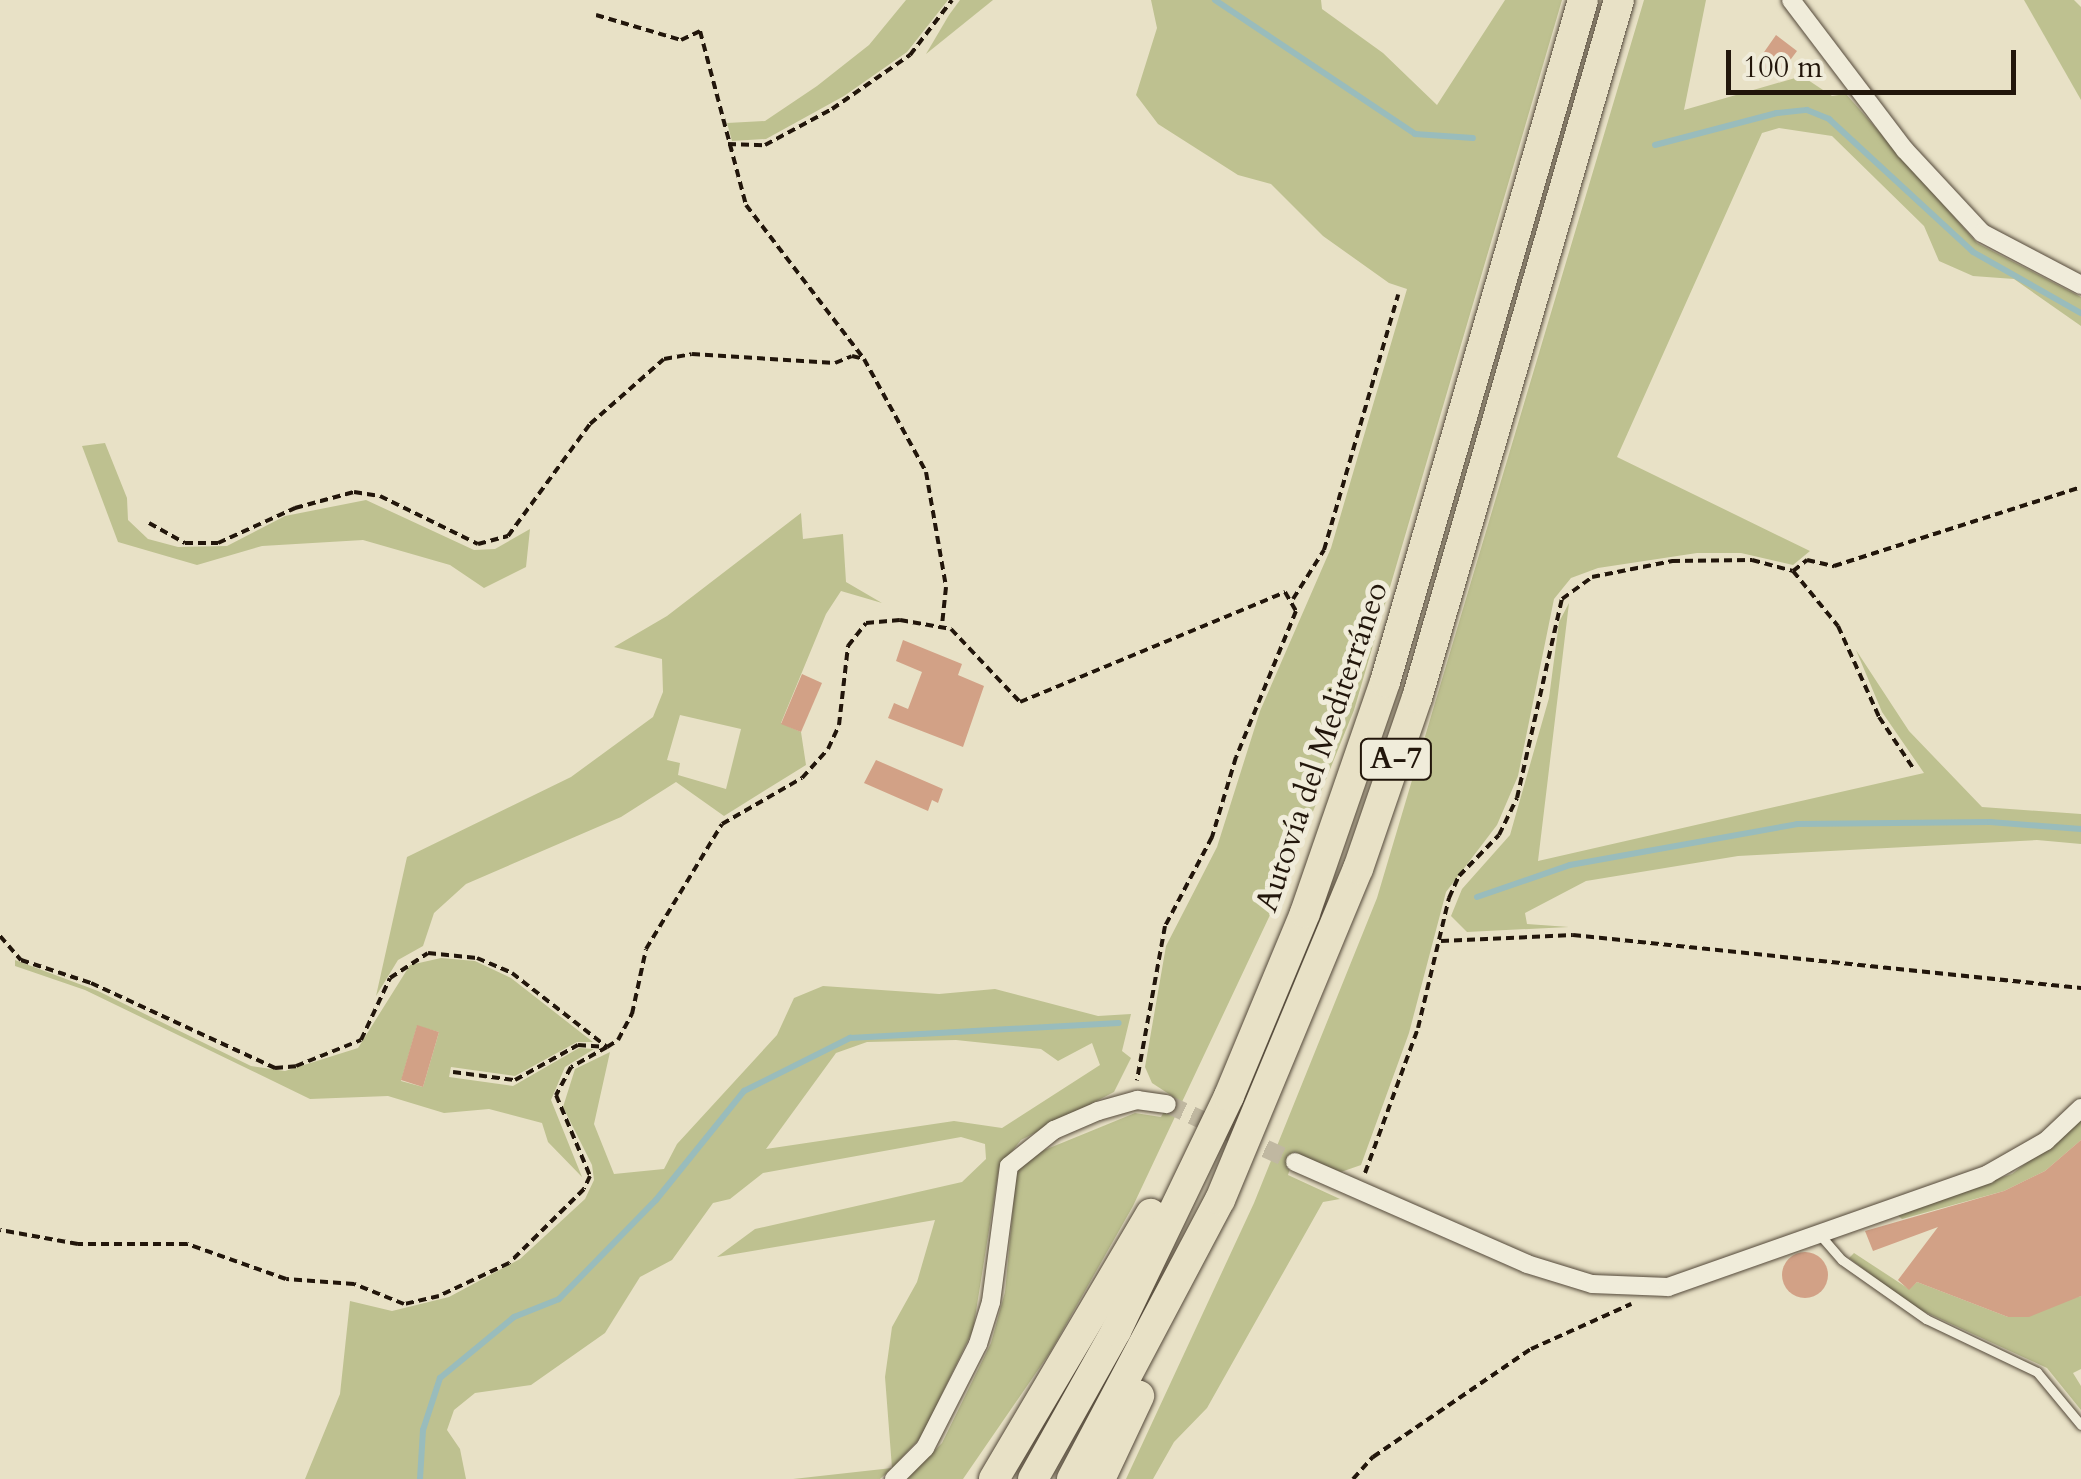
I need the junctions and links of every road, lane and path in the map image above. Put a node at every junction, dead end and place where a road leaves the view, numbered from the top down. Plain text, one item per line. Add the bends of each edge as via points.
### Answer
1 (952, 0) edge
2 (1584, 0) edge
3 (1619, 0) edge
4 (1791, 0) edge
5 (596, 16) dead end
6 (728, 144) junction
7 (2081, 285) edge
8 (1398, 295) dead end
9 (864, 359) junction
10 (2081, 488) edge
11 (149, 524) dead end
12 (1793, 571) junction
13 (1293, 599) junction
14 (942, 626) junction
15 (1913, 768) dead end
16 (0, 936) edge
17 (1441, 940) junction
18 (2081, 988) edge
19 (607, 1048) junction
20 (454, 1072) dead end
21 (1229, 1096) junction
22 (1136, 1100) junction
23 (1167, 1104) tunnel mouth
24 (2081, 1108) edge
25 (1295, 1162) tunnel mouth
26 (1358, 1191) junction
27 (0, 1230) edge
28 (1819, 1232) junction
29 (1668, 1287) junction
30 (1171, 1301) junction
31 (2081, 1425) edge
32 (894, 1479) edge
33 (994, 1479) edge
34 (1033, 1479) edge
35 (1072, 1479) edge
36 (1100, 1479) edge
37 (1352, 1479) edge

1 - 6 path via 910,55 832,109 765,144
2 - 21 highway, Autovía del Mediterráneo / A-7 via 1385,682 1305,913
3 - 30 highway, A-7 via 1417,698 1314,982
4 - 7 street via 1906,150 1982,233
5 - 6 path via 682,40 700,31
6 - 9 path via 746,205
8 - 13 path via 1324,550
9 - 11 path via 664,359 590,424 508,536 478,544 380,496 354,492 295,508 218,543 185,543
9 - 14 path via 926,472 946,587
10 - 12 path via 1834,566 1807,560
12 - 15 path via 1838,626 1879,717
12 - 17 path via 1752,560 1672,561 1592,577 1562,599 1516,798 1499,835 1459,876
13 - 14 path via 1272,594 1020,702
13 - 22 path via 1296,611 1236,756 1212,837 1166,926
14 - 19 path via 866,623 848,646 839,725 828,749 802,778 722,824 646,949 627,1030
16 - 19 path via 21,960 91,983 275,1068 361,1040 390,978 428,953 477,958 512,973
17 - 18 path via 1573,935
17 - 26 path via 1418,1028
19 - 20 path via 578,1045 515,1080
19 - 27 path via 571,1067 556,1095 590,1176 584,1189 509,1263 438,1296 404,1304 354,1284 251,1269 187,1244 78,1244
21 - 33 highway via 1194,1134 1096,1316
21 - 34 highway, Autovía del Mediterráneo / A-7 via 1116,1331
22 - 23 street
22 - 32 street via 1054,1130 1009,1166 990,1302 963,1384 925,1448
24 - 28 street via 2018,1160
25 - 26 street
26 - 29 street via 1527,1264 1592,1284
28 - 29 street
28 - 31 lane via 1842,1260 1926,1320 2037,1372
29 - 37 path via 1531,1349 1372,1457
30 - 35 highway, A-7
30 - 36 highway via 1146,1382

